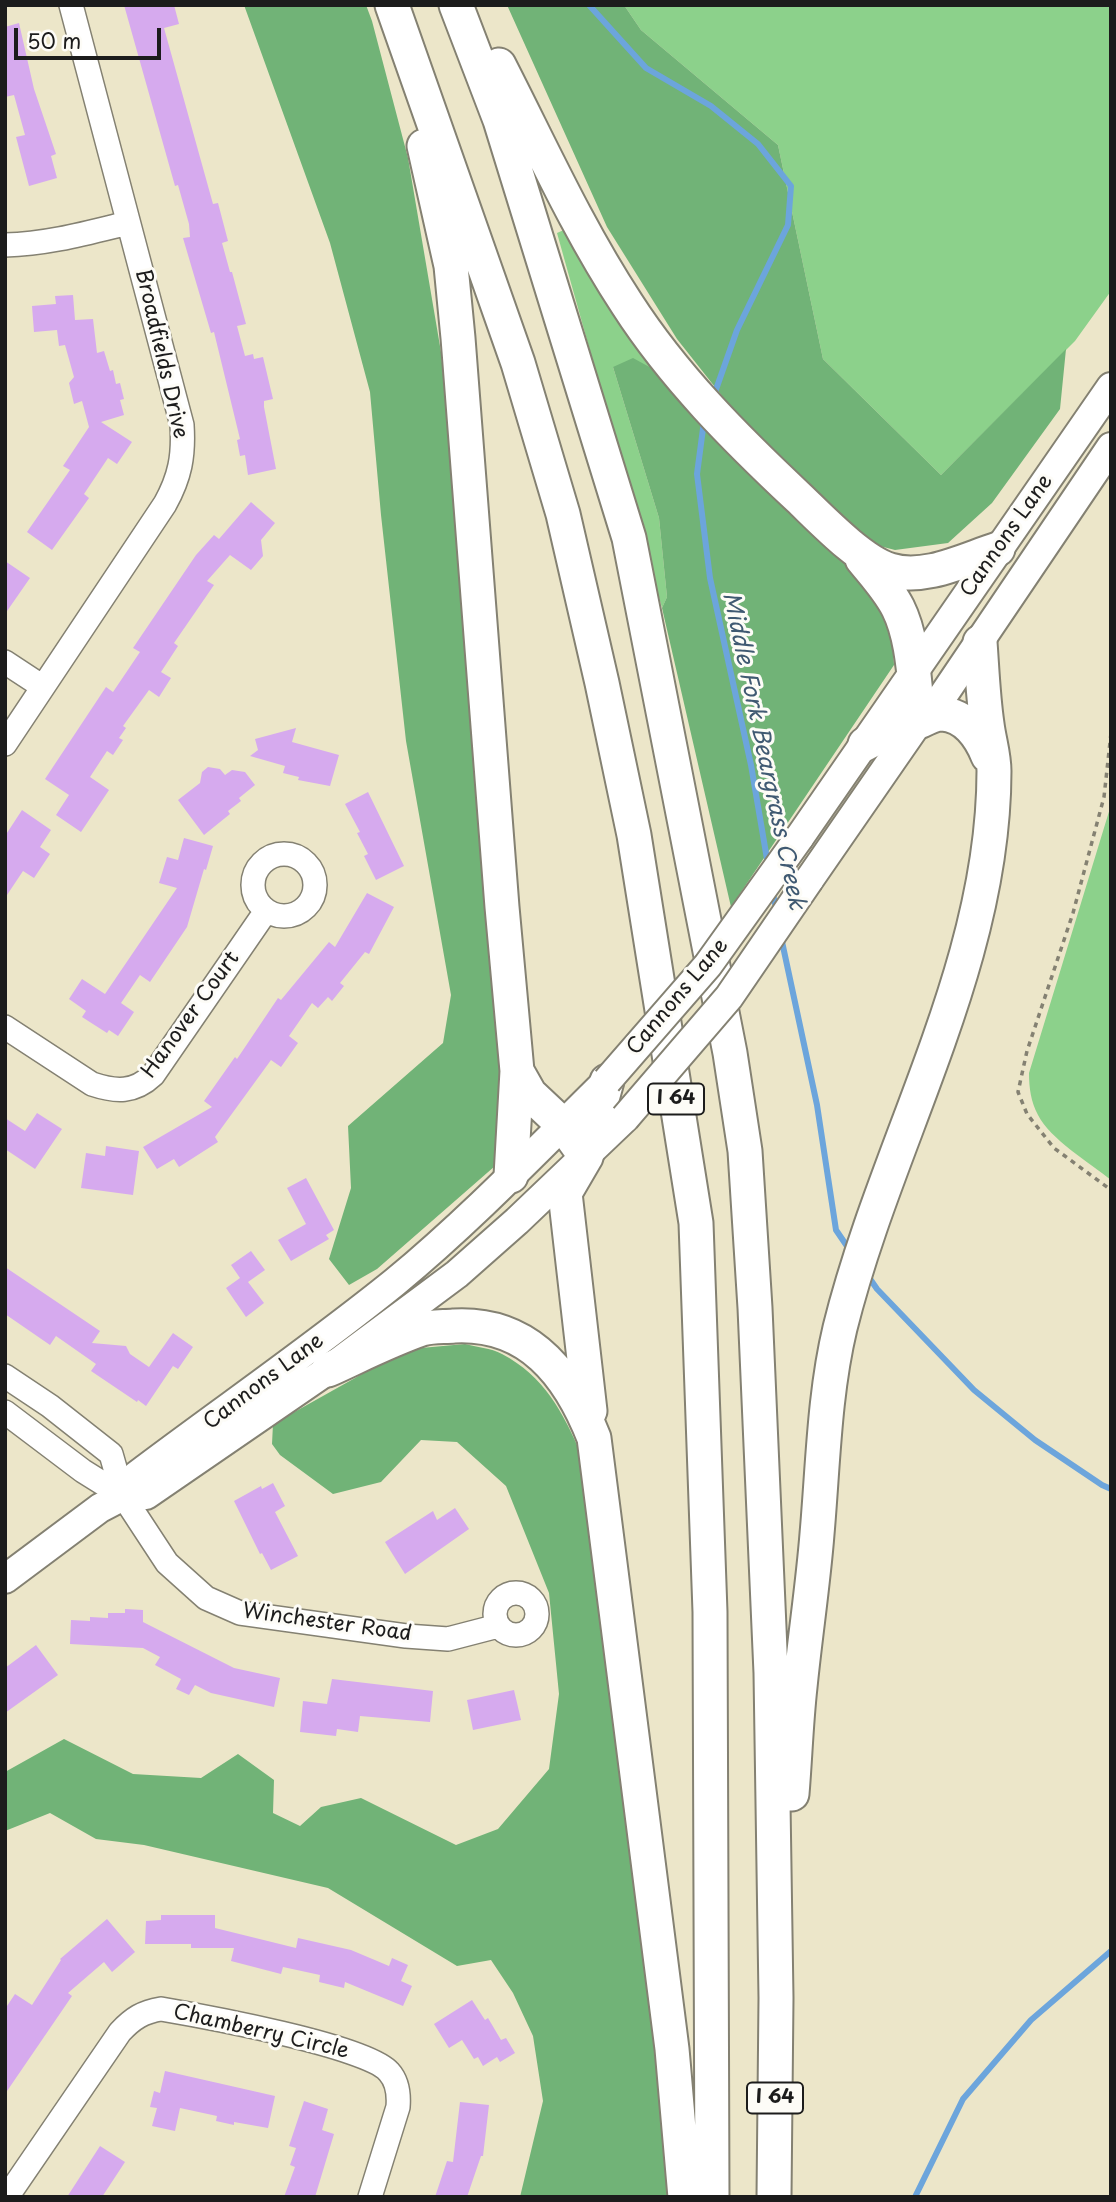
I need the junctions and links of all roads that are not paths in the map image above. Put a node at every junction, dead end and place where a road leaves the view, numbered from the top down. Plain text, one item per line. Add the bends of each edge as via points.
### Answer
1 (71, 5) edge
2 (392, 5) edge
3 (456, 5) edge
4 (469, 5) edge
5 (405, 37) junction
6 (128, 223) junction
7 (5, 245) edge
8 (1111, 387) edge
9 (1111, 447) edge
10 (852, 548) junction
11 (998, 549) junction
12 (980, 642) junction
13 (5, 662) edge
14 (912, 675) junction
15 (43, 687) junction
16 (919, 721) junction
17 (5, 744) edge
18 (864, 744) junction
19 (994, 772) junction
20 (266, 911) dead end
21 (5, 1027) edge
22 (517, 1072) junction
23 (607, 1081) junction
24 (563, 1125) junction
25 (586, 1157) junction
26 (511, 1176) junction
27 (320, 1365) junction
28 (5, 1376) edge
29 (5, 1412) edge
30 (594, 1438) junction
31 (123, 1496) junction
32 (5, 1579) edge
33 (498, 1626) dead end
34 (776, 1998) junction
35 (7, 2197) edge
36 (370, 2197) edge
37 (685, 2197) edge
38 (712, 2197) edge
39 (774, 2197) edge

1 - 6 street, Broadfields Drive
2 - 5 highway, I 64
3 - 34 highway, I 64 via 500,120 629,538 730,1053 745,1150 755,1308 771,1672
4 - 10 highway via 579,226 627,305 723,425
5 - 22 highway via 451,266
5 - 38 highway, I 64 via 514,351 563,514 634,835 696,1223 710,1612
6 - 7 street via 60,240
6 - 15 street, Broadfields Drive via 182,425 184,451 176,484 165,504
8 - 11 main road, Cannons Lane
9 - 12 main road, Cannons Lane
10 - 11 highway via 890,570 915,574
10 - 14 highway via 898,608 908,636
11 - 14 main road, Cannons Lane
12 - 16 main road, Cannons Lane via 942,697
12 - 19 highway
13 - 15 street
14 - 16 highway
14 - 18 main road, Cannons Lane
15 - 17 street, Broadfields Drive
16 - 18 highway
16 - 19 highway via 939,714 957,717 983,743
16 - 25 main road, Cannons Lane, bridge via 729,998
18 - 23 main road, Cannons Lane, bridge via 708,965
19 - 34 highway via 988,848 965,962 884,1187 839,1331 800,1686
20 - 21 street, Hanover Court via 153,1075 134,1088 99,1087
22 - 24 highway via 530,1094
22 - 26 highway
23 - 24 main road, Cannons Lane
23 - 25 highway
24 - 25 highway
24 - 26 main road, Cannons Lane
25 - 27 main road, Cannons Lane via 457,1274
25 - 30 highway via 565,1193
26 - 27 main road, Cannons Lane via 396,1281
27 - 30 highway via 425,1328 474,1325 510,1333 545,1358 570,1386
27 - 31 main road, Cannons Lane via 146,1495
28 - 31 street, Winchester Road via 111,1454
29 - 31 street, Winchester Road
30 - 37 highway via 671,2049
31 - 32 main road, Cannons Lane
31 - 33 street, Winchester Road via 167,1563 206,1598 240,1613 448,1639
34 - 39 highway, I 64
35 - 36 street, Chamberry Circle via 120,2032 136,2016 162,2009 334,2047 368,2057 389,2071 399,2096 398,2108

